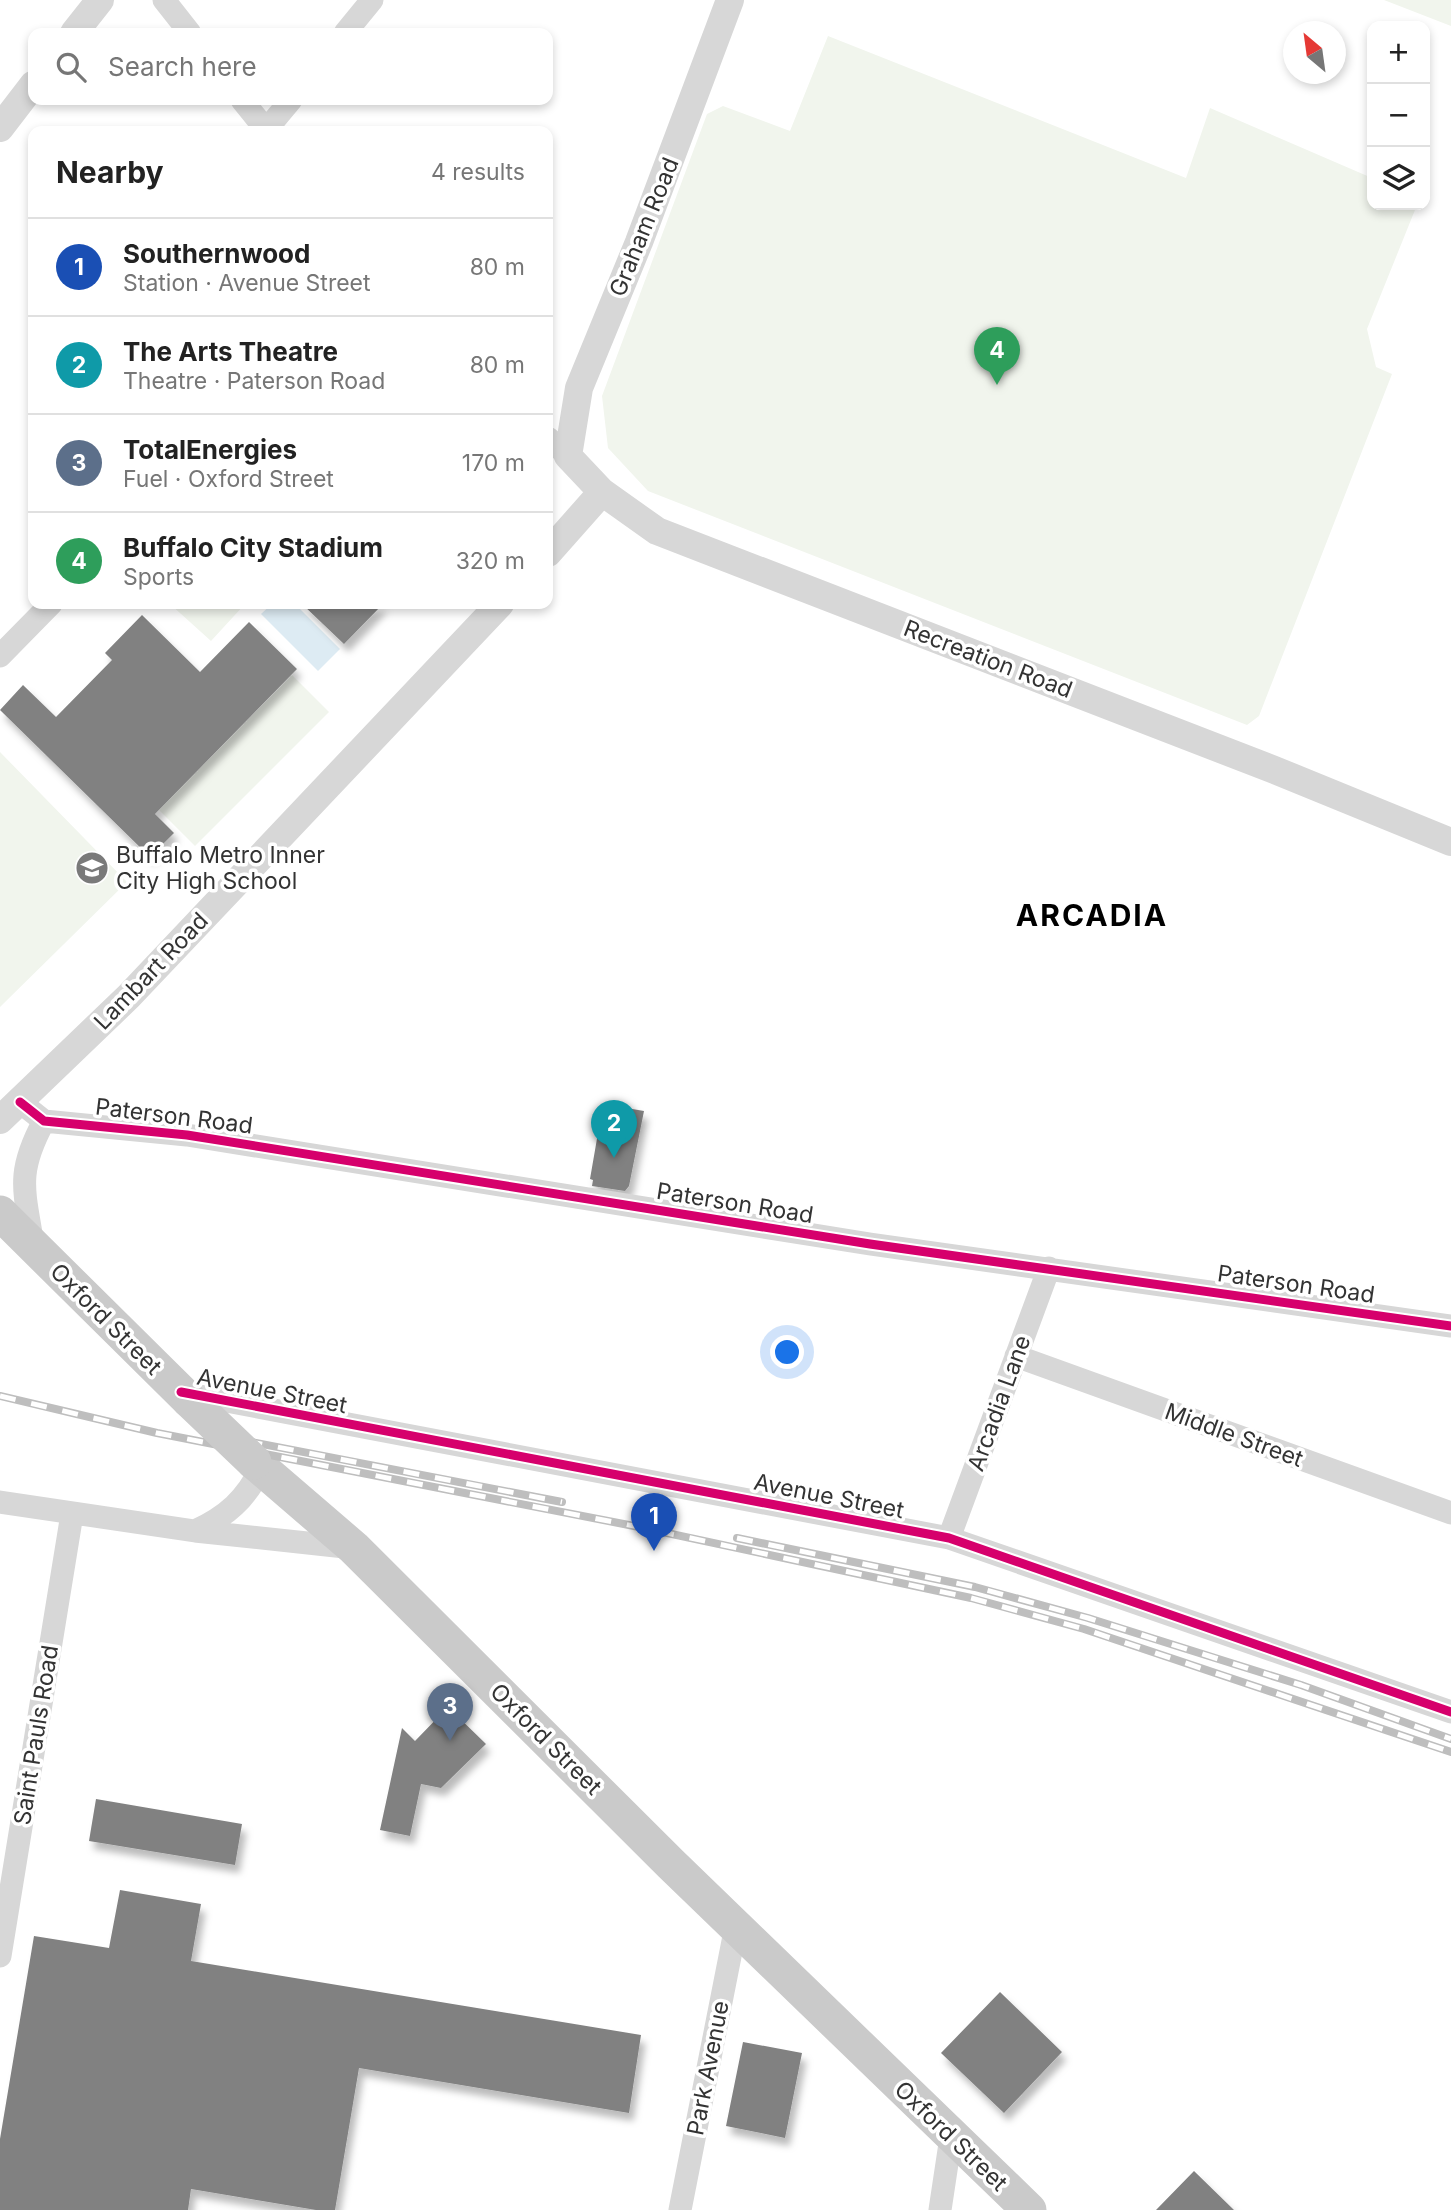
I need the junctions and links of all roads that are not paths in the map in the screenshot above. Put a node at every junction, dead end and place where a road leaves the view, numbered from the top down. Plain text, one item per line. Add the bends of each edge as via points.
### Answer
1 (100, 0) edge
2 (164, 0) edge
3 (372, 0) edge
4 (730, 0) edge
5 (78, 28) edge
6 (186, 28) edge
7 (349, 28) edge
8 (28, 92) edge
9 (246, 105) edge
10 (287, 105) edge
11 (263, 126) edge
12 (271, 126) edge
13 (0, 128) edge
14 (558, 447) edge
15 (602, 492) junction
16 (553, 547) edge
17 (46, 609) edge
18 (495, 609) edge
19 (0, 656) edge
20 (1451, 842) edge
21 (10, 1111) edge
22 (44, 1121) junction
23 (0, 1213) edge
24 (34, 1248) junction
25 (1049, 1268) junction
26 (1451, 1326) edge
27 (1016, 1356) junction
28 (185, 1396) junction
29 (258, 1465) junction
30 (0, 1502) edge
31 (1451, 1513) edge
32 (72, 1514) junction
33 (195, 1531) junction
34 (949, 1538) junction
35 (354, 1548) junction
36 (1451, 1712) edge
37 (736, 1926) junction
38 (0, 1956) edge
39 (951, 2137) junction
40 (680, 2210) edge
41 (940, 2210) edge
42 (1029, 2210) edge

1 - 5 street
2 - 6 street
3 - 7 street
4 - 14 street, Graham Road
8 - 13 street
9 - 11 street
10 - 12 street
14 - 15 street, Recreation Road
15 - 16 street
15 - 20 street, Recreation Road via 670,536
17 - 19 street
18 - 21 street, Lambart Road via 129,996
21 - 22 street
22 - 24 street via 27,1153 24,1175
22 - 25 street, Paterson Road via 270,1147 870,1244
23 - 24 main road, Oxford Street
24 - 28 main road, Oxford Street
25 - 26 street, Paterson Road
25 - 27 street, Arcadia Lane
27 - 31 street, Middle Street
27 - 34 street, Arcadia Lane
28 - 29 main road, Oxford Street, bridge
28 - 34 street, Avenue Street
29 - 33 street via 240,1503 222,1519
29 - 35 main road, Oxford Street
30 - 32 street
32 - 33 street
32 - 38 street, Saint Pauls Road
33 - 35 street
34 - 36 street, Avenue Street
35 - 37 main road, Oxford Street
37 - 39 main road, Oxford Street
37 - 40 street, Park Avenue
39 - 41 street
39 - 42 main road, Oxford Street

